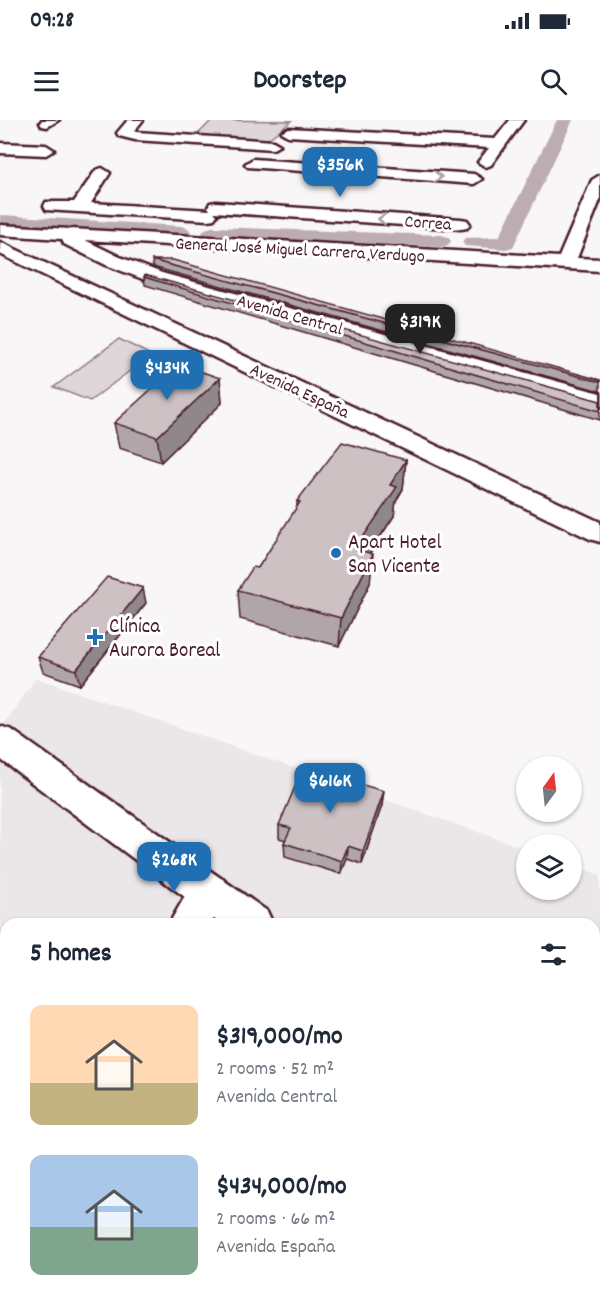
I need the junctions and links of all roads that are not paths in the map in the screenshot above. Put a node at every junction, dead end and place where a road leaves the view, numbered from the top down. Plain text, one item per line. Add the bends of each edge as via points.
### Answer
1 (136, 120) edge
2 (301, 120) edge
3 (517, 120) edge
4 (288, 132) junction
5 (168, 138) junction
6 (498, 144) junction
7 (273, 145) junction
8 (0, 148) edge
9 (23, 149) junction
10 (46, 150) dead end
11 (157, 150) dead end
12 (8, 165) dead end
13 (102, 173) dead end
14 (600, 180) edge
15 (231, 190) dead end
16 (596, 204) edge
17 (52, 206) dead end
18 (79, 208) junction
19 (212, 211) junction
20 (462, 224) dead end
21 (0, 230) edge
22 (55, 233) junction
23 (189, 243) junction
24 (0, 247) edge
25 (566, 263) junction
26 (600, 265) edge
27 (600, 400) edge
28 (600, 533) edge
29 (0, 740) edge
30 (209, 892) junction
31 (193, 918) edge
32 (245, 918) edge

1 - 5 street via 124,133
2 - 4 street
3 - 6 street
4 - 6 street
4 - 7 street
5 - 7 street
5 - 11 street
7 -> 6 street via 250,168 473,185
8 - 9 street
9 - 10 street
9 - 12 street
13 - 18 street
14 - 16 street
15 - 19 street
16 - 25 street
17 - 18 street, Correa
18 - 19 street, Correa
20 -> 19 street, Correa
19 - 23 street
21 - 22 street, General José Miguel Carrera Verdugo
22 - 23 street, General José Miguel Carrera Verdugo
22 - 27 street, Avenida Central via 155,276
23 - 25 street, General José Miguel Carrera Verdugo
24 - 28 street, Avenida España
25 - 26 street, General José Miguel Carrera Verdugo
29 - 30 street
30 - 31 street
30 - 32 street

